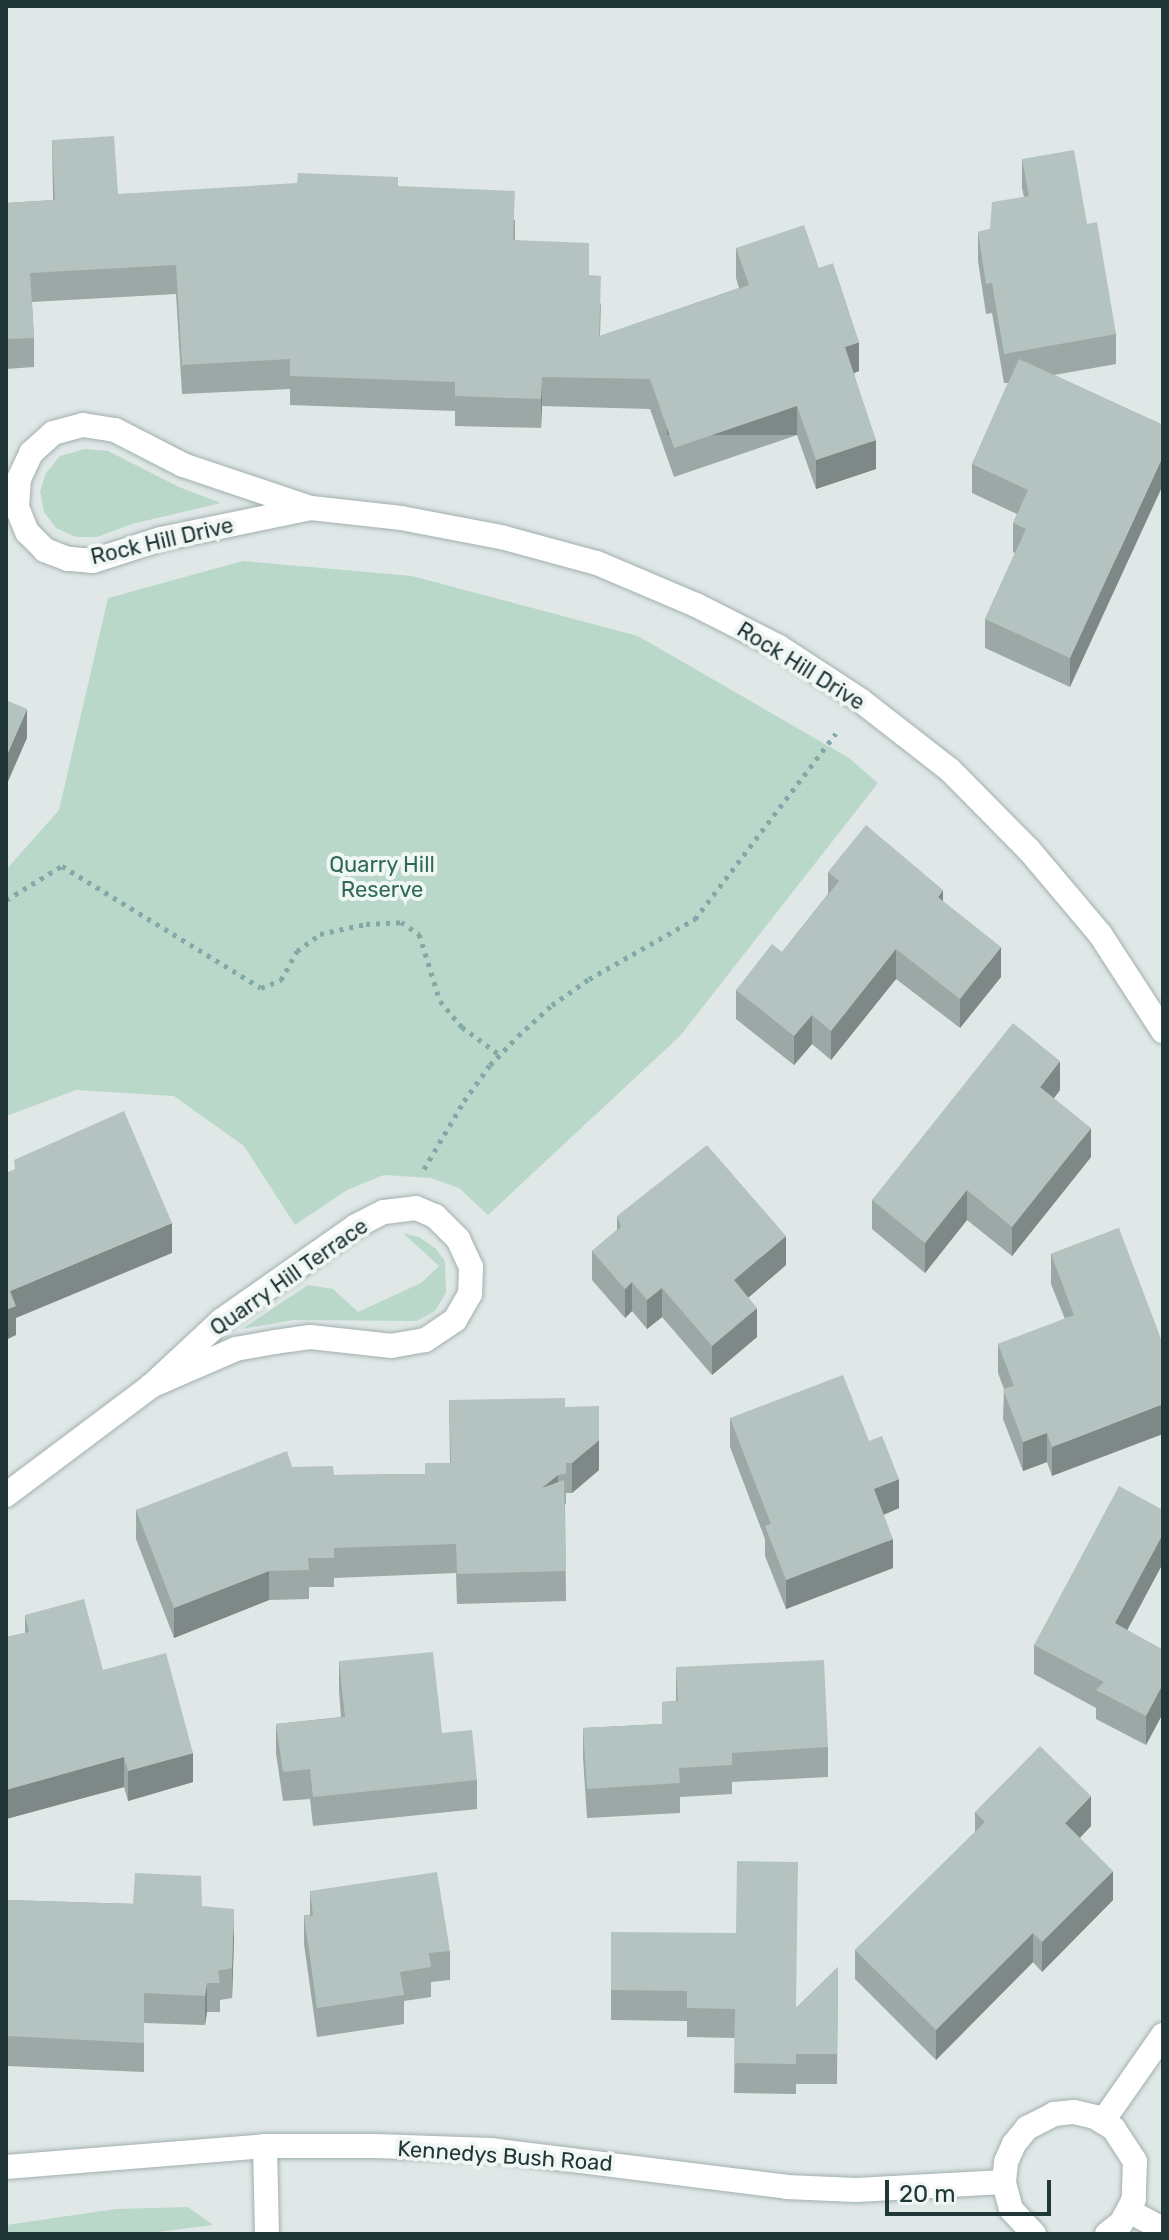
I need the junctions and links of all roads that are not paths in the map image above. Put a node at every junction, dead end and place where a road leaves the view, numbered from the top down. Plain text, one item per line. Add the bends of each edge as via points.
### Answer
1 (12, 479) edge
2 (311, 508) junction
3 (1163, 1031) edge
4 (151, 1386) junction
5 (6, 1495) edge
6 (1163, 2035) edge
7 (1103, 2121) junction
8 (265, 2146) junction
9 (6, 2167) edge
10 (1004, 2182) junction
11 (1129, 2211) junction
12 (1163, 2229) edge
13 (267, 2234) edge
14 (1034, 2234) edge
15 (1107, 2234) edge

1 - 2 street, Rock Hill Drive via 53,433 83,425 115,430 183,465
1 - 2 street, Rock Hill Drive via 27,532 45,550 68,559 93,561 161,539
2 - 3 street, Rock Hill Drive via 487,534 597,563 779,647 860,700 950,770 1029,850 1100,934
4 - 4 street, Quarry Hill Terrace via 222,1320 384,1212 416,1208 435,1216 458,1239 471,1267 470,1294 455,1320 425,1340 392,1346 310,1337 249,1347
4 - 5 street, Quarry Hill Terrace
6 - 7 street
7 - 10 street via 1074,2112 1035,2122 1014,2144
7 - 11 street via 1123,2138 1135,2161 1137,2187
8 - 9 street, Kennedys Bush Road
8 - 10 street, Kennedys Bush Road via 491,2150 786,2187 856,2190
8 - 13 street
10 - 14 street via 1011,2209
11 - 12 street
11 - 15 street

